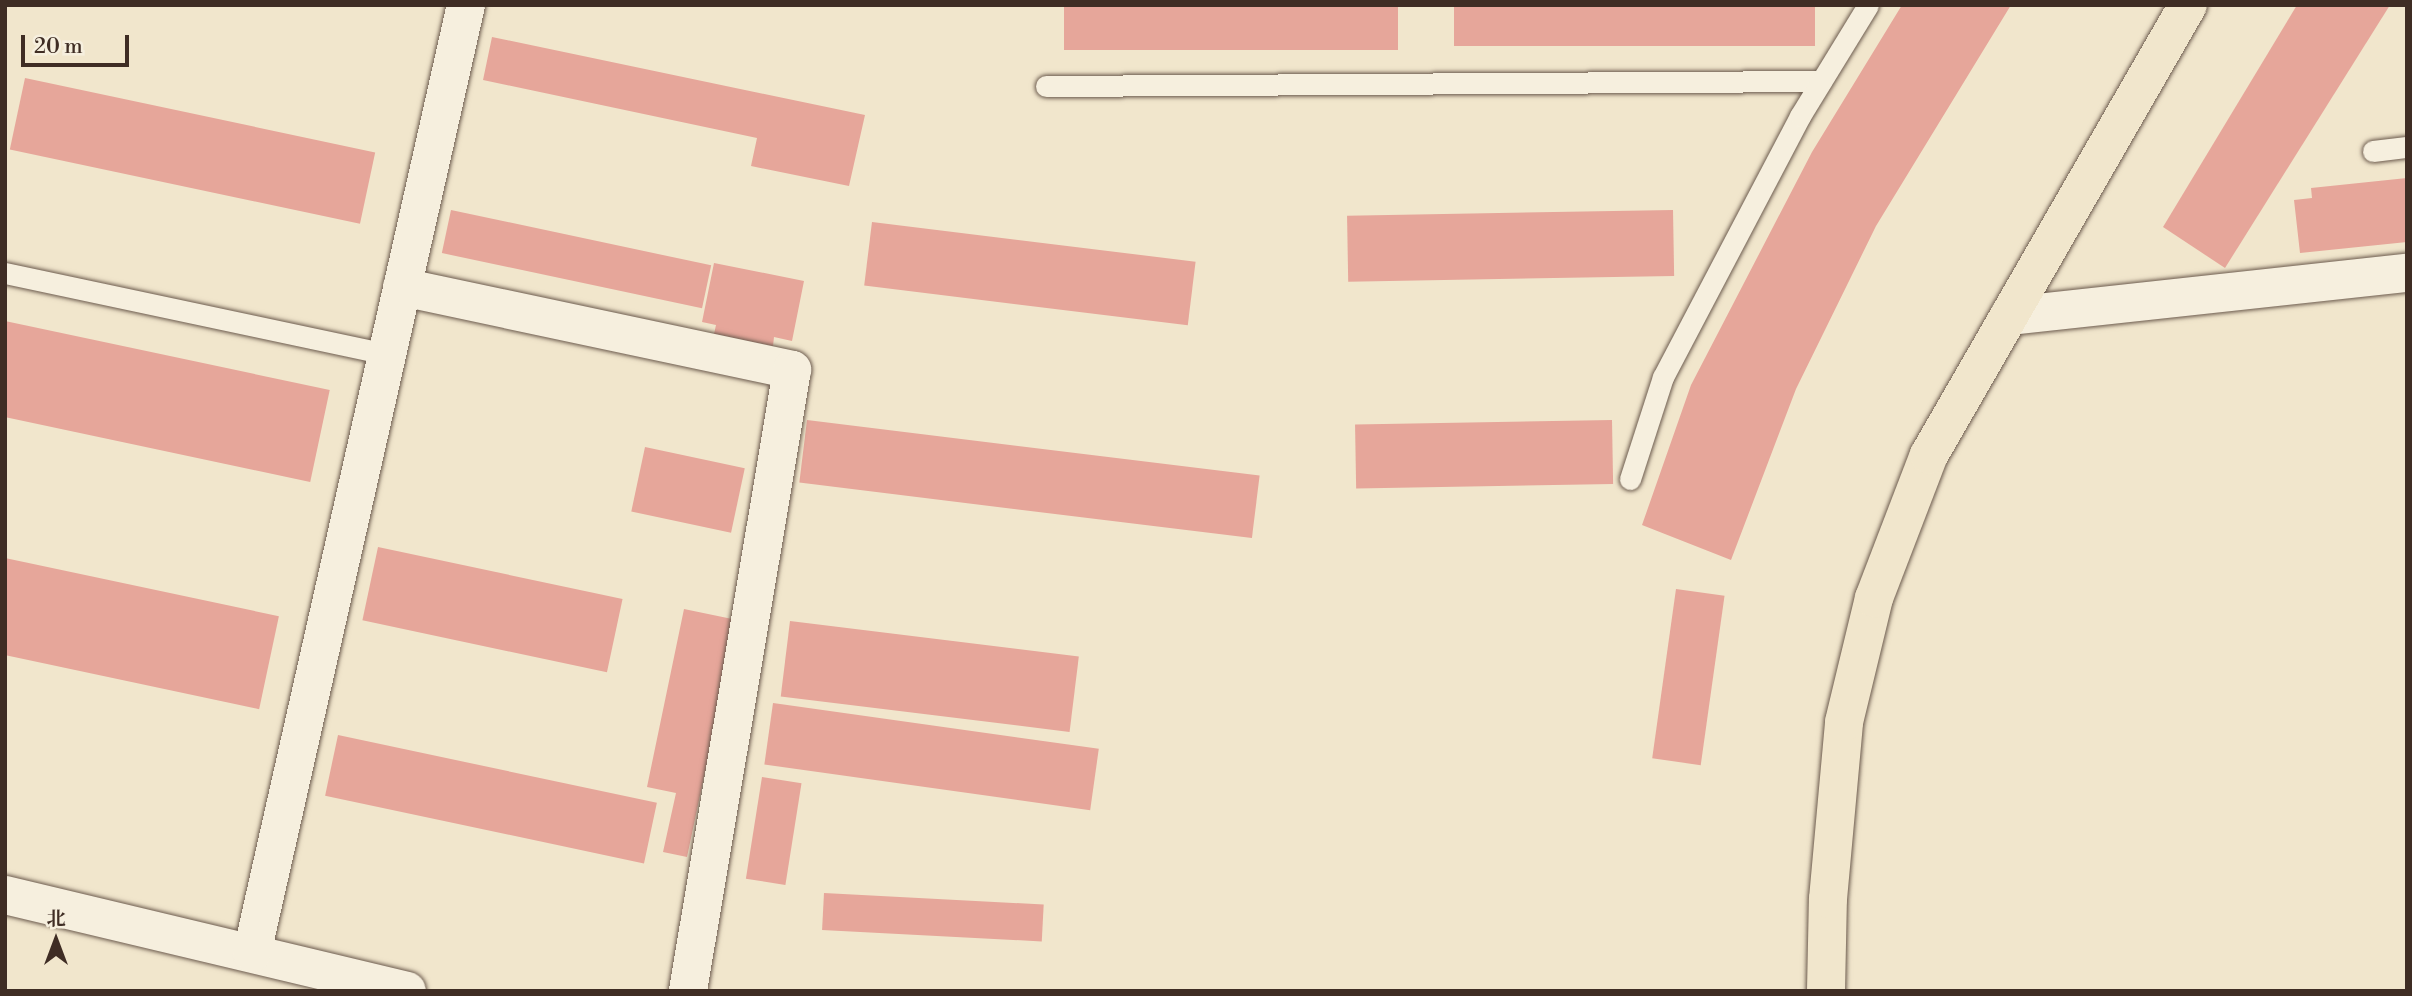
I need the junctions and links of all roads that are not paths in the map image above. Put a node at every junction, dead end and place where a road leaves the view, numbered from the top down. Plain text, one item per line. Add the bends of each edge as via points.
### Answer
1 (466, 5) edge
2 (1868, 5) edge
3 (2188, 5) edge
4 (1821, 81) junction
5 (1046, 86) dead end
6 (2407, 148) edge
7 (2373, 151) dead end
8 (5, 273) edge
9 (2407, 273) edge
10 (402, 288) junction
11 (2009, 316) junction
12 (387, 354) junction
13 (1630, 479) dead end
14 (5, 895) edge
15 (252, 953) junction
16 (407, 991) edge
17 (688, 991) edge
18 (1826, 991) edge

1 - 10 street
2 - 4 lane
3 - 11 main road
4 - 5 lane
4 - 13 lane via 1663,377
6 - 7 lane
8 - 12 lane
9 - 11 street
10 - 12 street
10 - 17 street via 792,370
11 - 18 main road via 1929,455 1874,598 1844,722 1828,899
12 - 15 street
14 - 15 street
15 - 16 street

